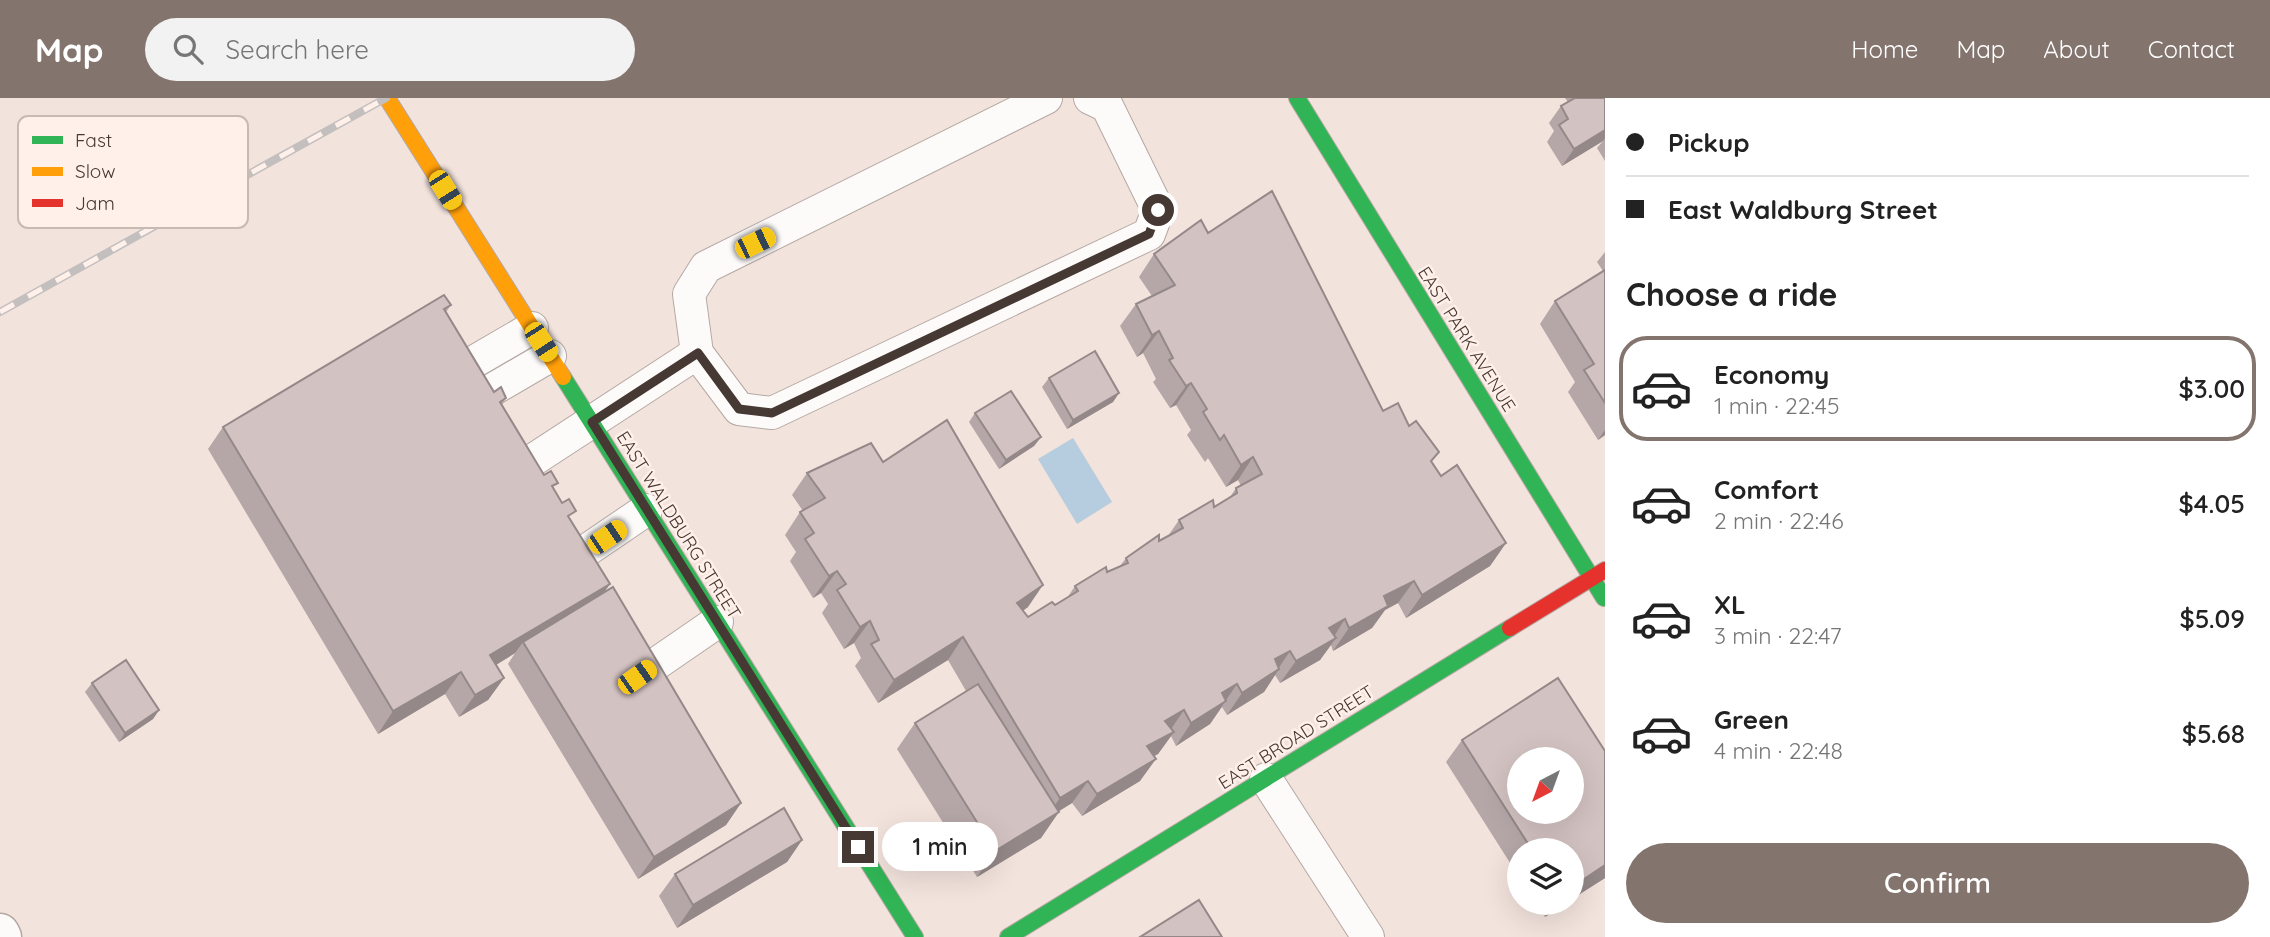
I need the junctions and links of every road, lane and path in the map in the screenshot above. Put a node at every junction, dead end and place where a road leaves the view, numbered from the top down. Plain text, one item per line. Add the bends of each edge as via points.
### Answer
1 (387, 98) edge
2 (1046, 98) edge
3 (1090, 98) edge
4 (1297, 98) edge
5 (532, 328) junction
6 (698, 353) junction
7 (550, 356) junction
8 (453, 373) edge
9 (471, 402) edge
10 (592, 422) junction
11 (513, 472) edge
12 (646, 510) junction
13 (568, 563) edge
14 (1598, 574) edge
15 (1605, 600) edge
16 (717, 622) junction
17 (637, 677) edge
18 (1266, 779) junction
19 (915, 937) edge
20 (1008, 937) edge
21 (1368, 937) edge

1 - 5 street, EAST WALDBURG STREET
2 - 6 lane via 706,267 689,295
3 - 6 lane via 1107,106 1158,210 1149,234 772,413 739,409
4 - 14 street, EAST PARK AVENUE
5 - 7 street, EAST WALDBURG STREET
5 - 8 lane
6 - 10 lane
7 - 9 lane
7 - 10 street, EAST WALDBURG STREET
10 - 11 lane
10 - 12 street, EAST WALDBURG STREET
12 - 13 lane
12 - 16 street, EAST WALDBURG STREET
14 - 15 street, EAST PARK AVENUE
14 - 18 street, EAST BROAD STREET
16 - 17 lane
16 - 19 street, EAST WALDBURG STREET
18 - 20 street, EAST BROAD STREET
18 - 21 lane

